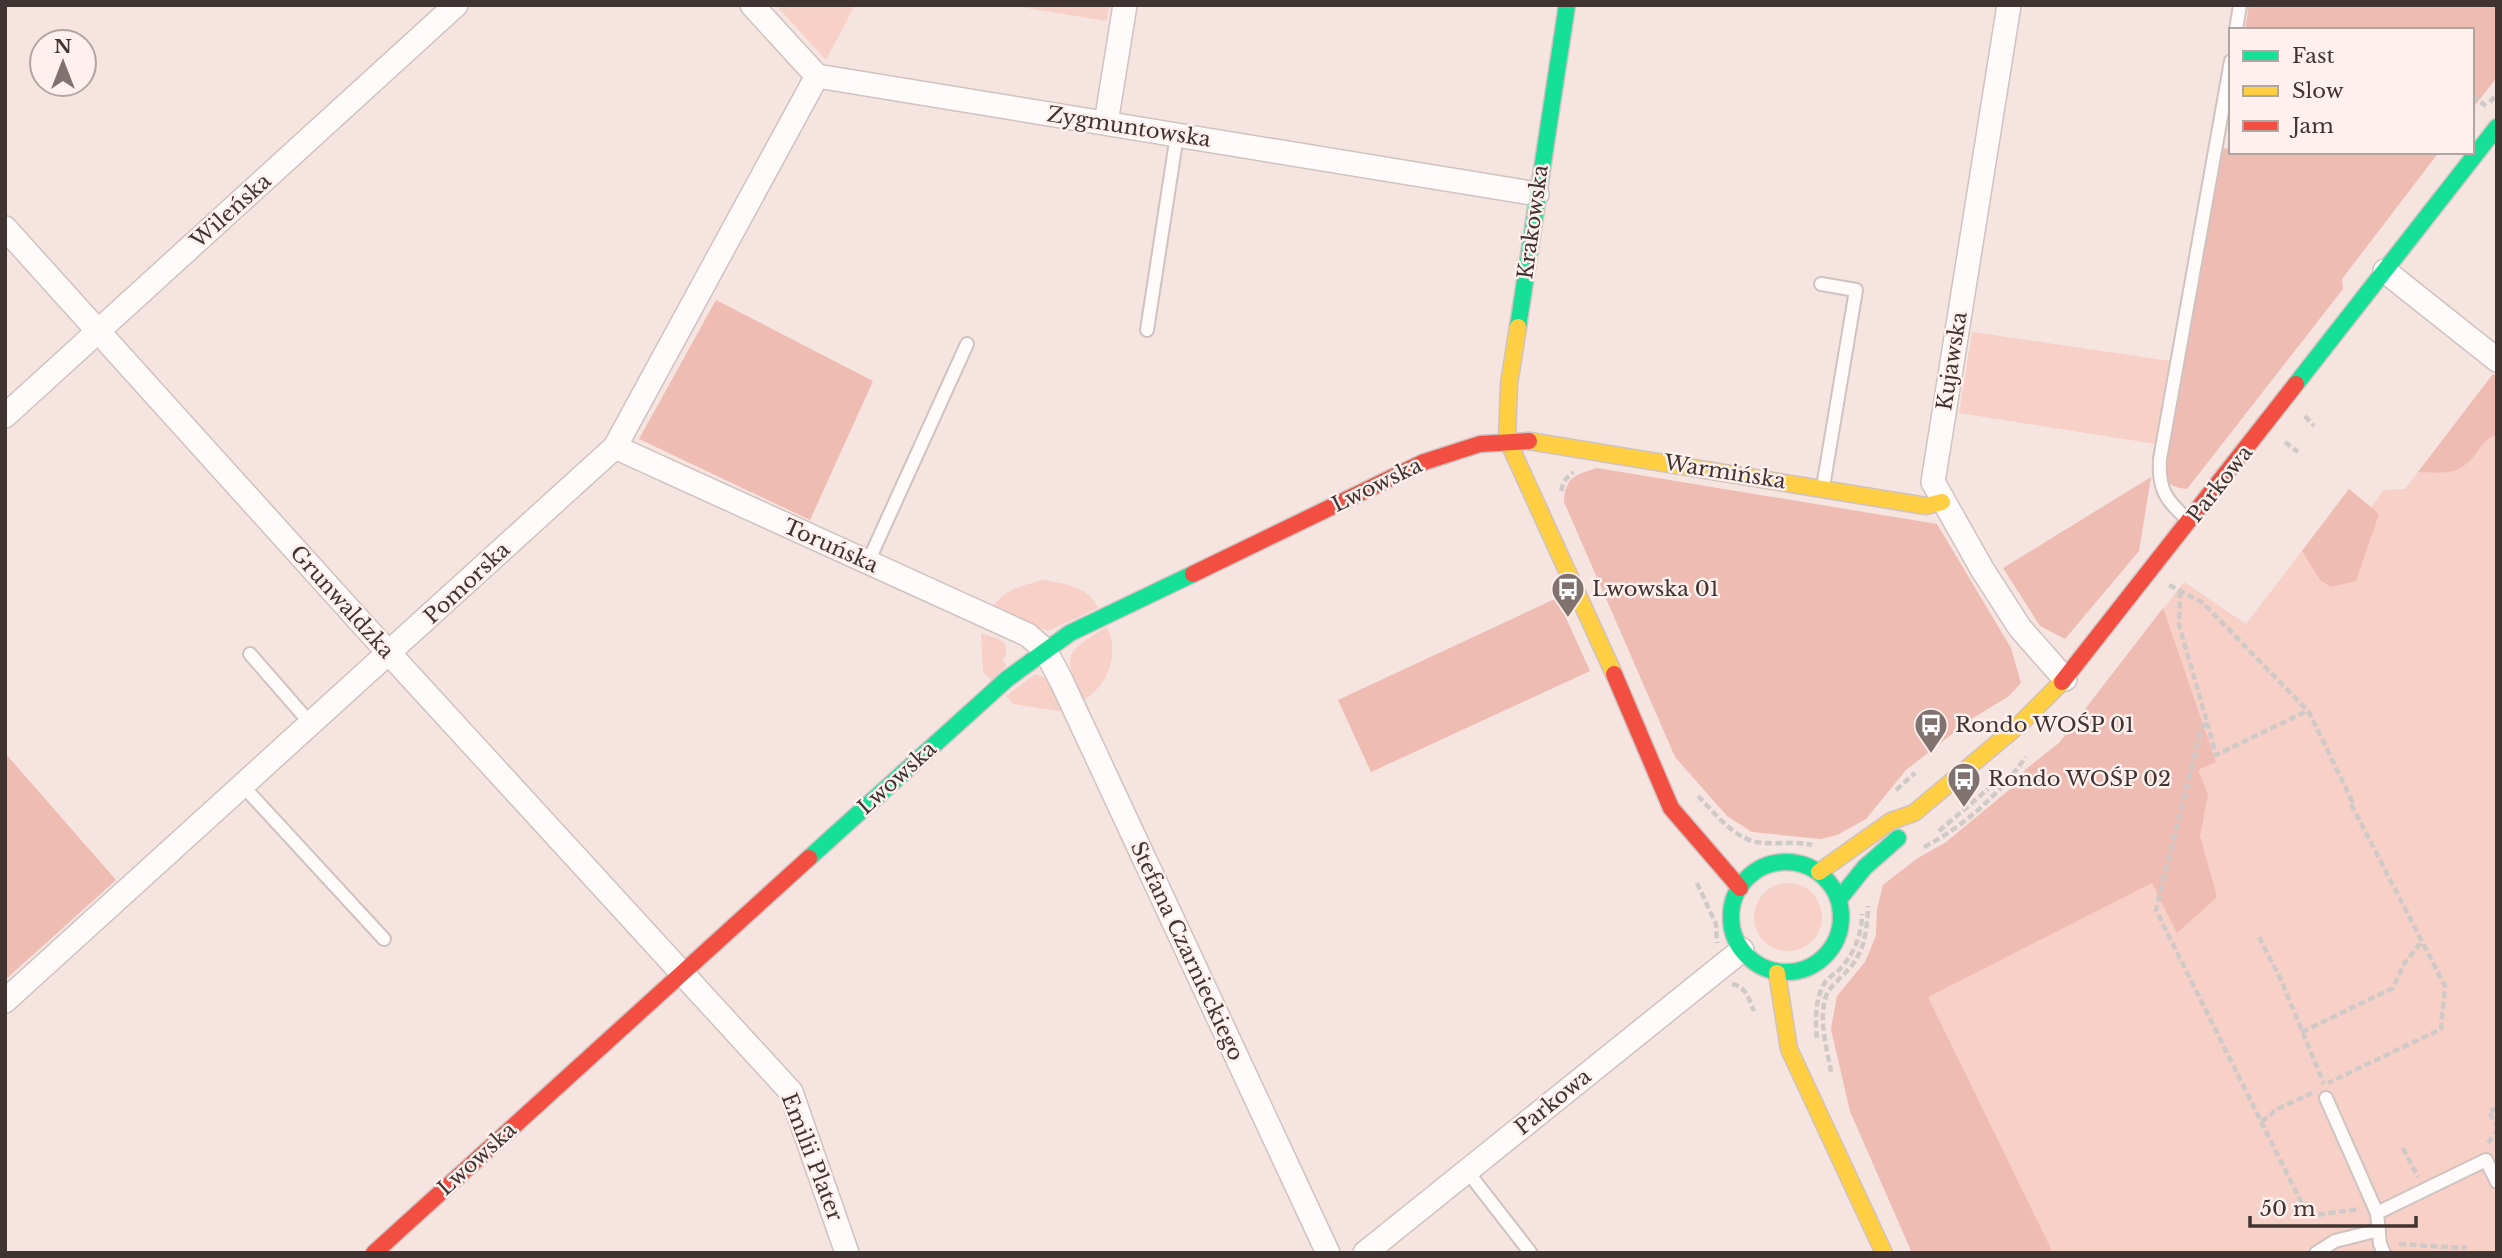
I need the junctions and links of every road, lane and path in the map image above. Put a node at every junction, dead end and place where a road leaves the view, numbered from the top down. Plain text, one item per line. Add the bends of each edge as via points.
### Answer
1 (456, 5) edge
2 (752, 5) edge
3 (1125, 5) edge
4 (1567, 5) edge
5 (2009, 5) edge
6 (2240, 5) edge
7 (2236, 28) edge
8 (2229, 72) edge
9 (817, 76) junction
10 (2474, 97) edge
11 (2487, 107) dead end
12 (1106, 123) junction
13 (2497, 127) edge
14 (1177, 135) junction
15 (1537, 194) junction
16 (5, 228) edge
17 (2385, 271) junction
18 (1821, 284) dead end
19 (1147, 330) dead end
20 (98, 332) junction
21 (968, 344) dead end
22 (2497, 360) edge
23 (2314, 405) dead end
24 (5, 416) edge
25 (2299, 425) dead end
26 (2293, 434) dead end
27 (1507, 439) junction
28 (2282, 441) junction
29 (615, 447) junction
30 (2277, 452) dead end
31 (2298, 452) dead end
32 (1577, 468) dead end
33 (1823, 488) junction
34 (1559, 497) dead end
35 (1942, 502) junction
36 (2190, 522) junction
37 (868, 562) junction
38 (2179, 576) dead end
39 (2162, 582) dead end
40 (2171, 587) junction
41 (2179, 591) junction
42 (2163, 597) dead end
43 (1045, 650) junction
44 (250, 654) dead end
45 (389, 654) junction
46 (2065, 679) junction
47 (2307, 710) junction
48 (2207, 722) junction
49 (312, 724) junction
50 (2029, 753) dead end
51 (1650, 754) junction
52 (2012, 764) dead end
53 (1919, 770) dead end
54 (243, 786) junction
55 (1679, 786) dead end
56 (1695, 792) dead end
57 (1892, 795) dead end
58 (1914, 813) junction
59 (1823, 847) dead end
60 (1748, 857) dead end
61 (1763, 867) junction
62 (1819, 872) junction
63 (1740, 888) junction
64 (1840, 898) junction
65 (1862, 900) dead end
66 (1868, 904) dead end
67 (2259, 937) dead end
68 (384, 939) dead end
69 (2422, 942) junction
70 (1742, 950) junction
71 (683, 973) junction
72 (1777, 973) junction
73 (1728, 984) dead end
74 (5, 1000) edge
75 (1754, 1012) dead end
76 (2302, 1032) junction
77 (1814, 1049) joint
78 (1823, 1068) dead end
79 (1832, 1074) dead end
80 (1826, 1080) dead end
81 (2324, 1084) junction
82 (1807, 1087) junction
83 (2326, 1098) joint
84 (2497, 1108) edge
85 (2261, 1121) junction
86 (2497, 1126) edge
87 (2403, 1148) dead end
88 (1467, 1171) junction
89 (2497, 1182) edge
90 (2424, 1190) junction
91 (2376, 1210) junction
92 (2381, 1242) edge
93 (2466, 1246) dead end
94 (1530, 1252) edge
95 (374, 1253) edge
96 (847, 1253) edge
97 (1328, 1253) edge
98 (1365, 1253) edge
99 (1884, 1253) edge
100 (2316, 1253) edge

1 - 20 street, Wileńska
2 - 9 street
3 - 12 street
4 - 15 street, Krakowska
5 - 35 street, Kujawska via 1933,477
6 - 7 lane
8 - 36 lane via 2160,467 2163,492
9 - 12 street, Zygmuntowska
9 - 29 street, Pomorska
10 - 11 path
12 - 14 street, Zygmuntowska
13 - 17 street, Parkowa
14 - 15 street, Zygmuntowska
14 - 19 lane
15 - 27 street, Krakowska via 1509,384
16 - 20 street, Grunwaldzka
17 - 22 street
17 - 36 street, Parkowa
18 - 33 lane via 1856,290
20 - 24 street, Wileńska
20 - 45 street, Grunwaldzka
21 - 37 lane
23 - 25 path
26 - 28 path
27 - 33 street, Warmińska via 1538,440
27 - 43 street, Lwowska via 1478,443 1424,462 1070,633
27 - 51 street
28 - 30 path
28 - 31 path
29 - 37 street, Toruńska
29 - 45 street, Pomorska
32 - 34 path via 1564,481
33 - 35 street, Warmińska via 1926,506
35 - 46 street, Kujawska via 2020,628
36 - 46 street, Parkowa
37 - 43 street, Toruńska via 1028,635
38 - 40 path
39 - 40 path
40 - 41 path
40 - 42 path
41 - 47 path via 2203,603
41 - 48 path via 2179,625
43 - 71 street, Lwowska via 1007,679
43 - 97 street, Stefana Czarnieckiego
44 - 49 lane
45 - 49 street, Pomorska
45 - 71 street, Grunwaldzka
46 - 58 street, Parkowa via 2020,724
47 - 48 path via 2216,755
47 - 69 path
48 - 85 path via 2201,729 2156,910
49 - 54 street, Pomorska
50 - 52 path via 1985,805 1949,834 1921,845 2005,775
51 - 55 street
51 - 63 street via 1665,796 1688,830
53 - 57 path
54 - 68 lane
54 - 74 street, Pomorska
56 - 59 path via 1732,830 1752,841
58 - 62 street, Parkowa via 1891,821
58 - 64 street, Parkowa via 1906,831
60 - 61 street
61 - 62 street via 1798,862
61 - 63 street
62 - 64 street
63 - 70 street via 1731,908 1732,928
64 - 72 street via 1842,917 1833,947 1805,975
65 - 77 path via 1858,941 1828,978 1819,999
66 - 79 path via 1862,949 1826,996 1824,1032
67 - 76 path
69 - 76 path via 2393,988
69 - 81 path via 2445,986 2441,1028
70 - 72 street
70 - 88 street, Parkowa
71 - 95 street, Lwowska
71 - 96 street, Emilii Plater via 791,1092
72 - 82 street via 1789,1049
73 - 75 path via 1743,988
76 - 81 path
77 - 82 street
78 - 80 path
81 - 83 path
81 - 85 path
82 - 99 street
83 - 91 lane
84 - 86 path via 2489,1112
85 - 91 path via 2308,1216
87 - 90 path
88 - 94 lane
88 - 98 street, Parkowa
89 - 90 lane via 2486,1160
90 - 91 lane
91 - 92 lane
92 - 93 path
92 - 100 lane via 2335,1241

